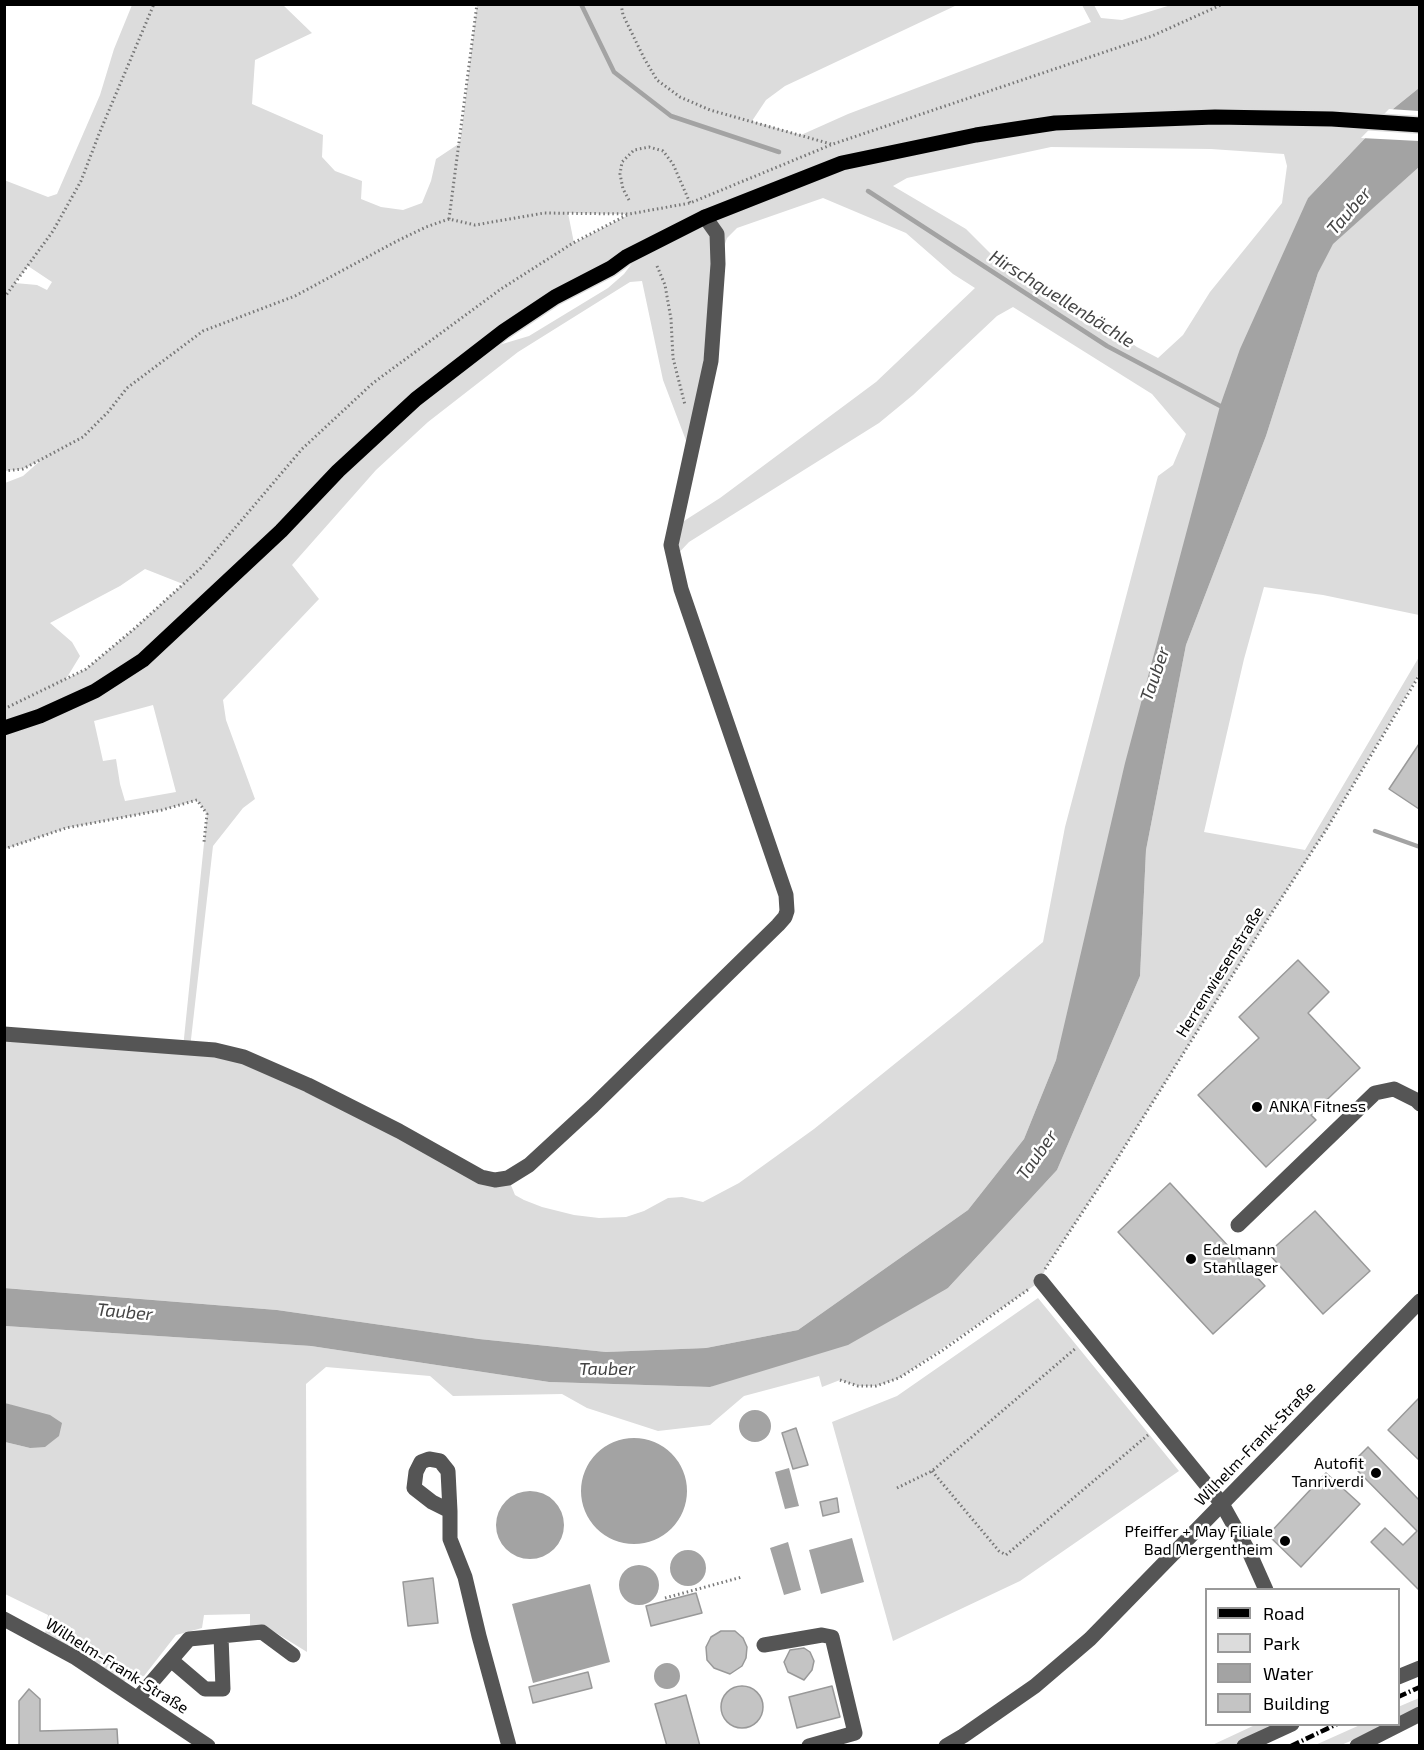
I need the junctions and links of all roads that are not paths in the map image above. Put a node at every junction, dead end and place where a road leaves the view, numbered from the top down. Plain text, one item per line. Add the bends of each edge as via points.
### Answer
1 (1419, 125) edge
2 (705, 217) junction
3 (4, 728) edge
4 (4, 1034) edge
5 (1419, 1104) edge
6 (1238, 1226) dead end
7 (1041, 1281) road end
8 (1419, 1301) edge
9 (1222, 1504) junction
10 (450, 1511) dead end
11 (1265, 1588) edge
12 (4, 1619) edge
13 (221, 1636) junction
14 (764, 1645) dead end
15 (294, 1655) dead end
16 (171, 1660) junction
17 (1419, 1668) edge
18 (1400, 1676) edge
19 (138, 1698) junction
20 (1419, 1714) edge
21 (1400, 1724) edge
22 (1290, 1726) edge
23 (1396, 1726) edge
24 (837, 1742) edge
25 (208, 1746) edge
26 (509, 1746) edge
27 (809, 1746) edge
28 (946, 1746) edge
29 (1244, 1746) edge
30 (1357, 1746) edge

1 - 2 main road via 1215,117 1055,123 842,163
2 - 3 main road via 555,297 416,399 143,660 95,691
2 - 4 street via 717,234 711,361 670,545 786,895 785,917 529,1165 508,1178 495,1180 481,1177 338,1100 244,1057 215,1050
5 - 6 street via 1394,1089 1375,1094
7 - 9 street
8 - 9 street, Wilhelm-Frank-Straße
9 - 11 street
9 - 28 street, Wilhelm-Frank-Straße via 1090,1639 1035,1686
10 - 26 street via 450,1539 465,1577
12 - 19 street, Wilhelm-Frank-Straße
13 - 15 street via 262,1632
13 - 16 street via 189,1639
13 - 16 street via 223,1689 205,1689
14 - 24 street via 832,1636 855,1733
16 - 19 street
17 - 18 street
19 - 25 street, Wilhelm-Frank-Straße
20 - 21 street
22 - 29 street
23 - 30 street
24 - 27 street

